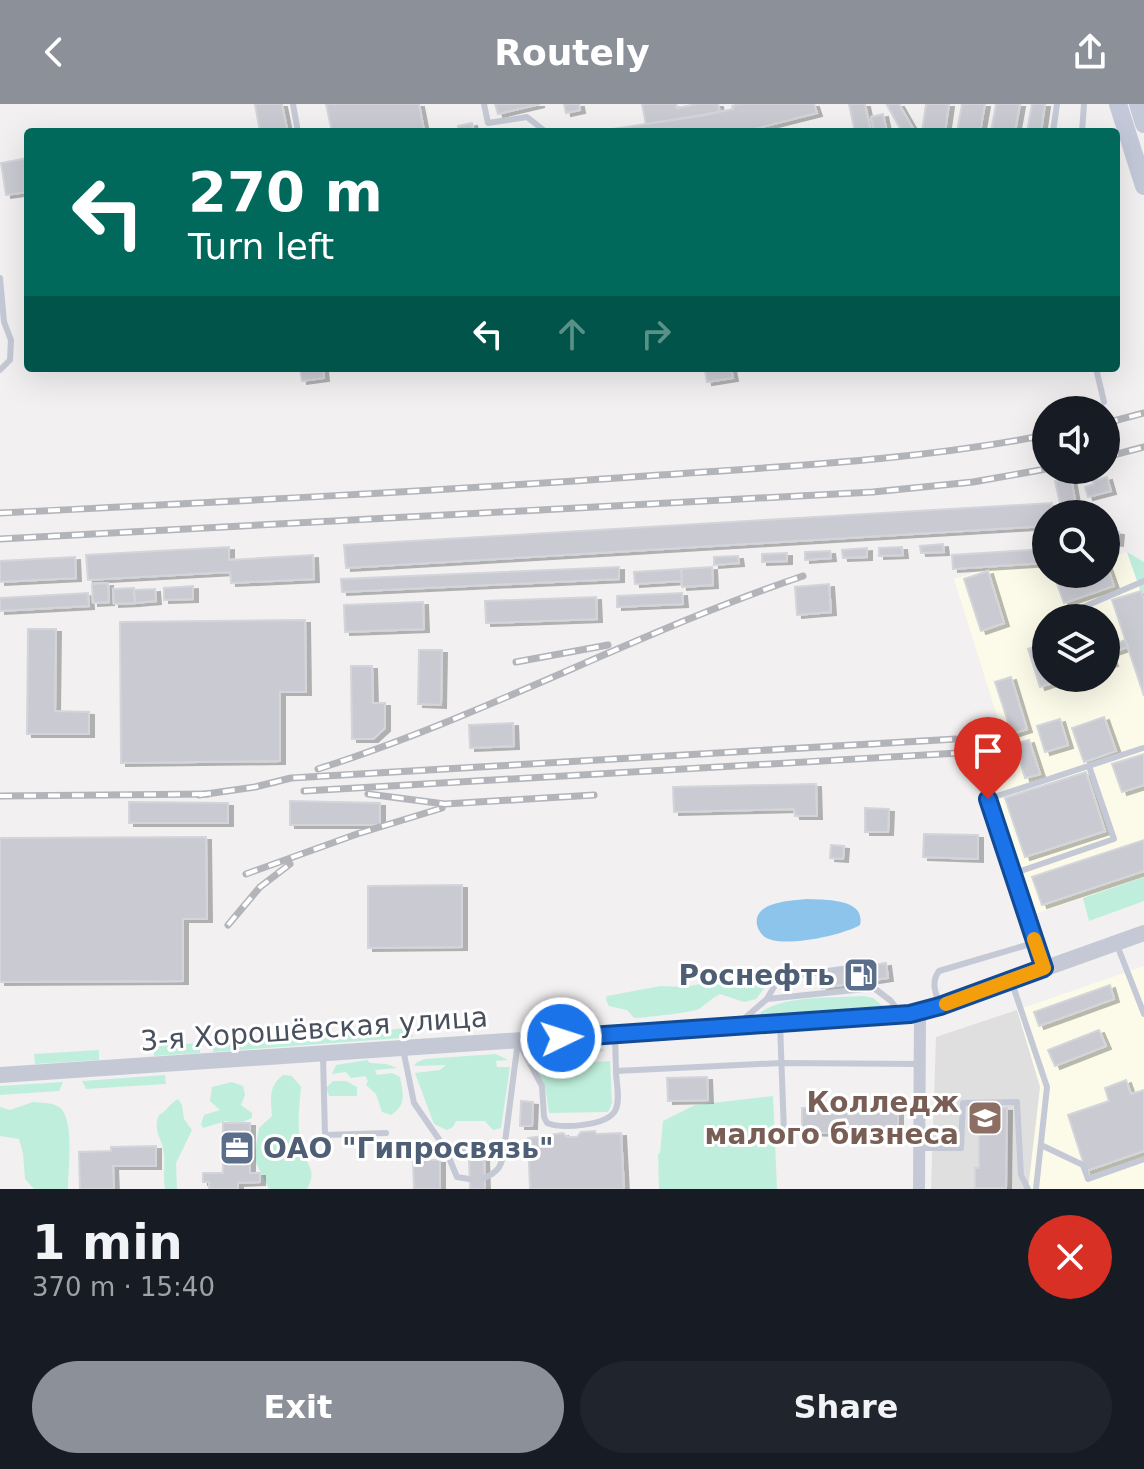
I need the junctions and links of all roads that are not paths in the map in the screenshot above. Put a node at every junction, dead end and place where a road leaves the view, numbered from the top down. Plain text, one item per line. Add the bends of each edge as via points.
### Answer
1 (293, 104) edge
2 (484, 104) edge
3 (1057, 104) edge
4 (1138, 104) edge
5 (1084, 105) edge
6 (1117, 106) edge
7 (1144, 124) edge
8 (297, 128) edge
9 (541, 128) edge
10 (1054, 128) edge
11 (1082, 128) edge
12 (1144, 186) edge
13 (0, 278) edge
14 (0, 370) edge
15 (1097, 372) edge
16 (1103, 396) edge
17 (1144, 581) edge
18 (1091, 604) edge
19 (1143, 748) edge
20 (1089, 766) junction
21 (1012, 874) junction
22 (1144, 933) edge
23 (1116, 942) junction
24 (1037, 949) junction
25 (849, 968) dead end
26 (1044, 968) junction
27 (1011, 980) junction
28 (767, 999) junction
29 (940, 1006) junction
30 (920, 1012) junction
31 (1144, 1014) edge
32 (900, 1015) junction
33 (780, 1024) junction
34 (743, 1026) junction
35 (614, 1034) junction
36 (518, 1041) junction
37 (403, 1049) junction
38 (323, 1054) junction
39 (781, 1063) junction
40 (920, 1064) junction
41 (616, 1071) junction
42 (0, 1075) edge
43 (784, 1132) dead end
44 (386, 1133) dead end
45 (1041, 1145) junction
46 (445, 1148) junction
47 (919, 1148) junction
48 (504, 1150) junction
49 (1144, 1159) edge
50 (484, 1178) dead end
51 (469, 1179) dead end
52 (919, 1189) edge
53 (1028, 1189) edge
54 (1036, 1189) edge

1 - 8 lane
2 - 9 lane via 488,123 527,117
3 - 10 lane
4 - 7 main road
5 - 11 lane
6 - 12 main road
13 - 14 lane via 11,340 10,360
15 - 16 lane
17 - 18 lane
19 - 20 lane
20 - 21 lane via 1114,839
20 - 21 lane via 988,799
21 - 24 lane
22 - 23 street, 3-я Хорошёвская улица
23 - 26 street, 3-я Хорошёвская улица
23 - 31 lane
24 - 26 lane
24 - 29 lane via 1027,945 939,971 934,986
25 - 28 lane via 779,978
26 - 27 street, 3-я Хорошёвская улица
27 - 29 street, 3-я Хорошёвская улица
27 - 45 lane via 1047,1087
28 - 32 lane via 874,988
28 - 34 lane
29 - 30 street, 3-я Хорошёвская улица
30 - 32 street, 3-я Хорошёвская улица
30 - 40 street
32 - 33 street, 3-я Хорошёвская улица
33 - 34 street, 3-я Хорошёвская улица
33 - 39 lane
34 - 35 street, 3-я Хорошёвская улица
35 - 36 street, 3-я Хорошёвская улица
35 - 41 lane
36 - 37 street, 3-я Хорошёвская улица
36 - 41 lane via 542,1086 544,1117 554,1126 591,1124 611,1115 617,1103
36 - 48 lane
37 - 38 street, 3-я Хорошёвская улица
37 - 46 lane via 414,1103
38 - 42 street, 3-я Хорошёвская улица
38 - 44 lane via 325,1135
39 - 40 lane
39 - 41 lane
39 - 43 lane
40 - 47 street
45 - 49 lane via 1083,1165 1088,1179
45 - 54 lane
46 - 48 lane
46 - 51 lane via 457,1177
47 - 52 street
47 - 53 lane via 961,1148 963,1103 1017,1102 1021,1175
48 - 50 lane via 502,1165

